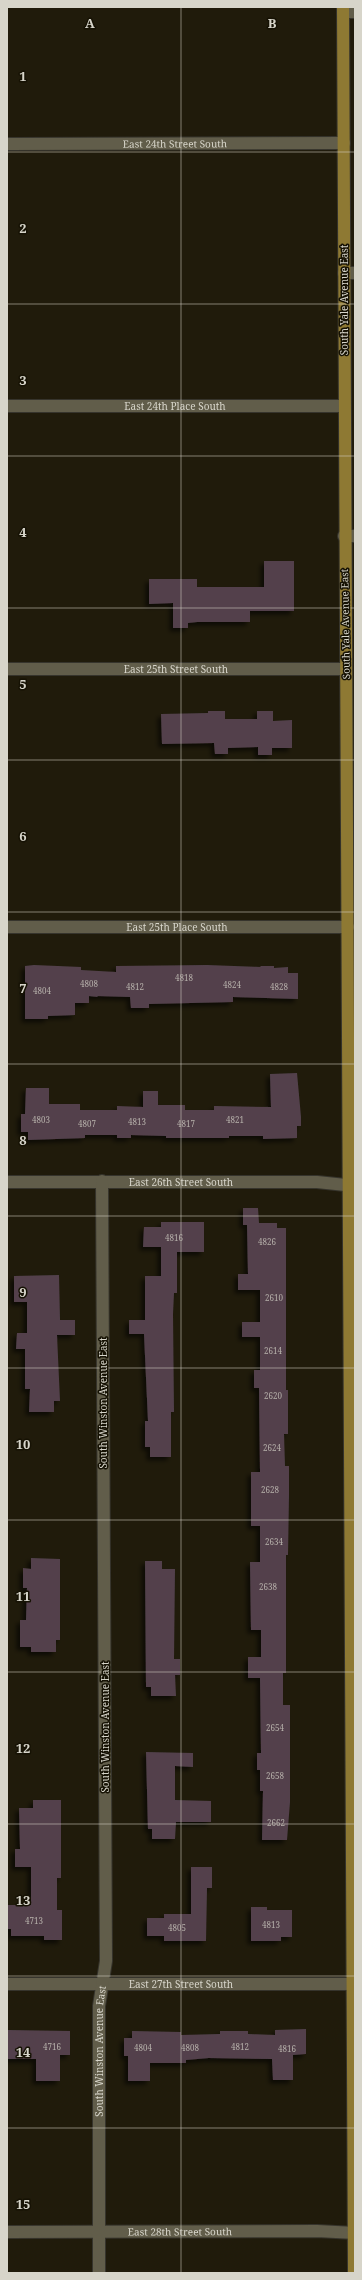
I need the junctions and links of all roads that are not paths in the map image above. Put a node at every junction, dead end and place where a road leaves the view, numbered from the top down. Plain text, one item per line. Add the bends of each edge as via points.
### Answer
1 (347, 10) edge
2 (344, 143) junction
3 (7, 144) edge
4 (349, 273) edge
5 (7, 406) edge
6 (344, 406) junction
7 (350, 536) edge
8 (7, 669) edge
9 (346, 669) junction
10 (351, 797) edge
11 (7, 927) edge
12 (348, 927) junction
13 (102, 1181) junction
14 (7, 1182) edge
15 (352, 1186) edge
16 (352, 1447) edge
17 (353, 1719) edge
18 (102, 1983) junction
19 (7, 1984) edge
20 (354, 1984) edge
21 (7, 2232) edge
22 (99, 2232) junction
23 (354, 2233) edge
24 (99, 2273) edge
25 (354, 2273) edge

1 - 2 main road, South Yale Avenue East
2 - 3 street, East 24th Street South
2 - 4 main road, South Yale Avenue East
4 - 6 main road, South Yale Avenue East
5 - 6 street, East 24th Place South
6 - 7 main road, South Yale Avenue East
7 - 9 main road, South Yale Avenue East
8 - 9 street, East 25th Street South
9 - 10 main road, South Yale Avenue East
10 - 12 main road, South Yale Avenue East
11 - 12 street, East 25th Place South
12 - 15 main road, South Yale Avenue East
13 - 14 street, East 26th Street South
13 - 15 street, East 26th Street South via 317,1182
13 - 18 street, South Winston Avenue East via 106,1953
15 - 16 main road, South Yale Avenue East
16 - 17 main road, South Yale Avenue East
17 - 20 main road, South Yale Avenue East
18 - 19 street, East 27th Street South
18 - 20 street, East 27th Street South
18 - 22 street, South Winston Avenue East via 99,2006
20 - 23 main road, South Yale Avenue East
21 - 22 street, East 28th Street South
22 - 23 street, East 28th Street South
22 - 24 street, South Winston Avenue East
23 - 25 main road, South Yale Avenue East

